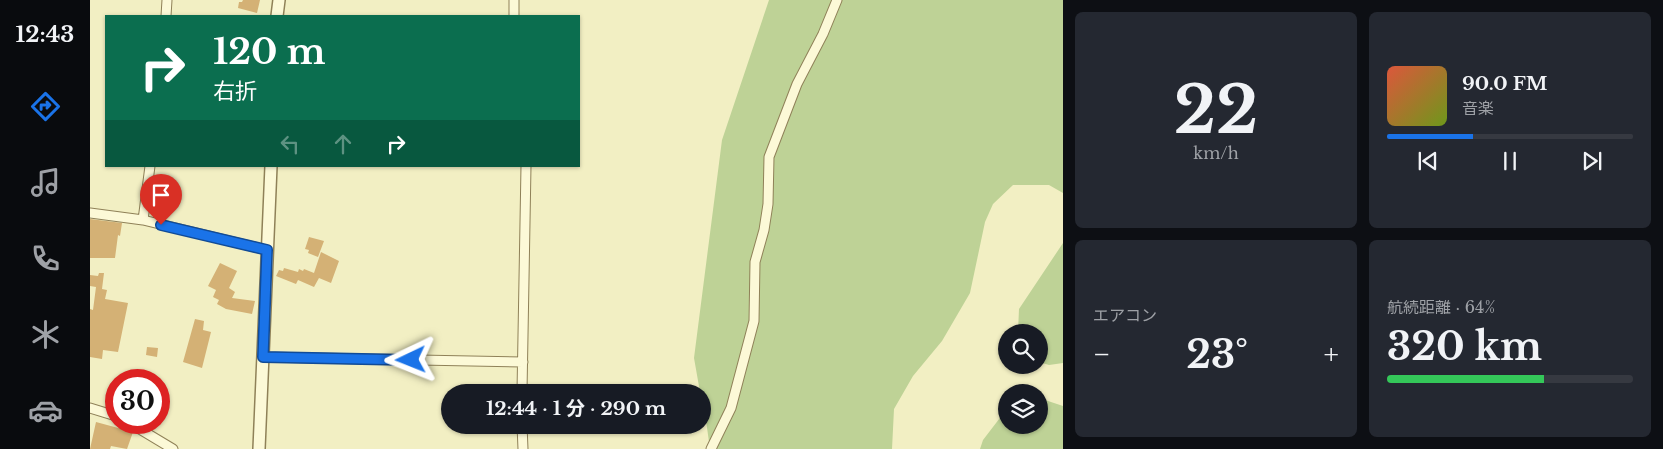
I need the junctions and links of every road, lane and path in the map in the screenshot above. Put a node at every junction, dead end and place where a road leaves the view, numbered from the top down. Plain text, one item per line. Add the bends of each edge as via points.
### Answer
1 (167, 0) edge
2 (279, 0) edge
3 (514, 0) edge
4 (837, 0) edge
5 (166, 15) edge
6 (277, 15) edge
7 (514, 15) edge
8 (150, 167) edge
9 (271, 167) edge
10 (526, 167) edge
11 (90, 212) edge
12 (143, 220) junction
13 (267, 250) junction
14 (263, 357) junction
15 (523, 362) junction
16 (522, 384) edge
17 (90, 408) edge
18 (105, 413) edge
19 (148, 434) edge
20 (522, 434) edge
21 (173, 449) edge
22 (259, 449) edge
23 (522, 449) edge
24 (711, 449) edge

1 - 5 street
2 - 6 street
3 - 7 street
4 - 24 street via 797,84 769,157 768,204 755,262 754,321 731,408
8 - 12 street
9 - 13 street
10 - 15 street
11 - 12 street
12 - 13 street
13 - 14 street
14 - 15 street
14 - 22 street
15 - 16 street
17 - 18 street
19 - 21 street
20 - 23 street

